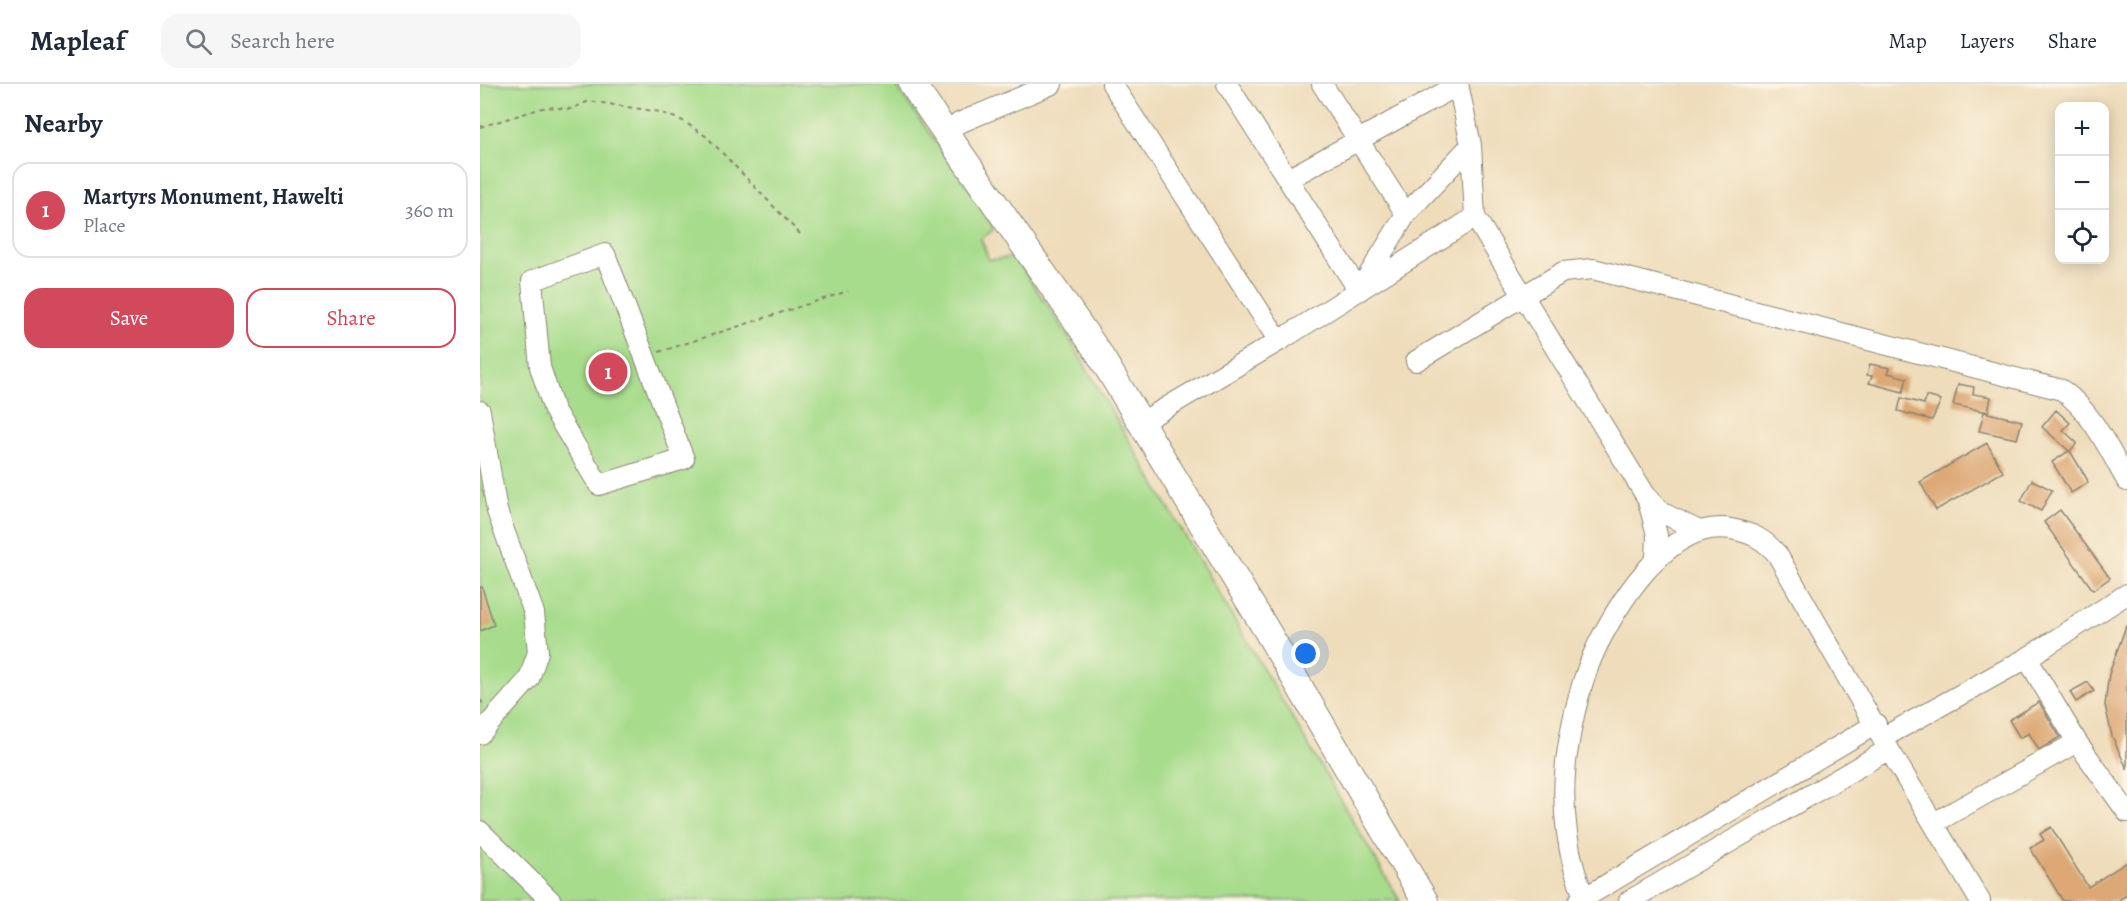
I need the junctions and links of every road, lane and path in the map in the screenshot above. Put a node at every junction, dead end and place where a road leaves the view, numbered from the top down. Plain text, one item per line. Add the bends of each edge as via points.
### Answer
1 (912, 84) edge
2 (931, 84) edge
3 (1052, 84) edge
4 (1112, 84) edge
5 (1227, 84) edge
6 (1322, 84) edge
7 (1458, 84) edge
8 (960, 123) junction
9 (480, 127) edge
10 (1357, 139) junction
11 (1471, 145) junction
12 (1288, 179) junction
13 (1406, 214) junction
14 (1475, 216) junction
15 (801, 235) dead end
16 (532, 281) joint
17 (848, 291) dead end
18 (1359, 291) junction
19 (1523, 295) junction
20 (1279, 341) junction
21 (656, 353) dead end
22 (1416, 361) dead end
23 (480, 411) edge
24 (1152, 416) junction
25 (2127, 481) edge
26 (1646, 496) junction
27 (1697, 530) junction
28 (1656, 559) junction
29 (2127, 594) edge
30 (2027, 658) junction
31 (480, 734) edge
32 (1882, 737) junction
33 (2078, 742) junction
34 (2127, 812) edge
35 (1934, 823) junction
36 (480, 831) edge
37 (1583, 900) edge
38 (551, 901) edge
39 (1425, 901) edge
40 (1442, 901) edge
41 (1629, 901) edge
42 (1980, 901) edge

1 - 39 main road via 1098,352
2 - 8 main road
3 - 8 street
4 - 20 street
5 - 12 street
6 - 10 street
7 - 10 street
7 - 11 street
8 - 24 main road
9 - 15 path via 546,107 571,109 589,101 660,112 707,137
10 - 12 street
10 - 13 street
11 - 13 street
11 - 14 street
12 - 18 street
13 - 18 street
14 - 18 street
14 - 19 street
16 - 16 street via 605,254 684,459 599,485 554,410 540,367
17 - 21 path
18 - 20 street
19 - 22 street
19 - 25 street via 1563,272 1593,269 2048,385 2062,390 2084,408
19 - 26 street
20 - 24 street
23 - 31 street via 497,511 536,621 538,652 529,679
24 - 40 main road
26 - 27 street via 1663,513
26 - 28 street via 1657,535
27 - 28 street
27 - 32 street via 1714,526 1750,532 1777,554
28 - 37 street via 1598,644 1578,701 1566,763 1567,821
29 - 30 street
30 - 32 street
30 - 33 street
32 - 35 street
32 - 37 street
32 - 41 street
33 - 34 street
33 - 35 street
35 - 42 street
36 - 38 street

